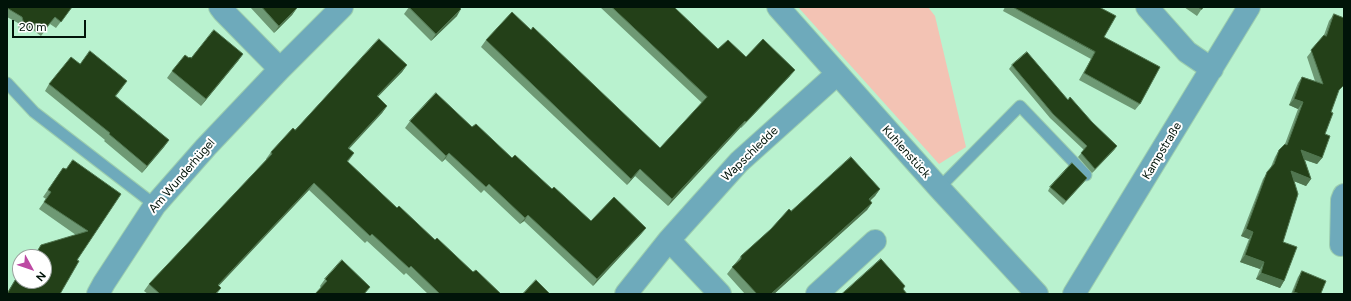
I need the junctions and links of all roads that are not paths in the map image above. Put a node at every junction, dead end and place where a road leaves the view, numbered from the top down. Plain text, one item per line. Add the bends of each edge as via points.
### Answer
1 (220, 7) edge
2 (342, 7) edge
3 (778, 7) edge
4 (1147, 7) edge
5 (1249, 7) edge
6 (280, 69) junction
7 (1212, 69) junction
8 (837, 74) junction
9 (7, 82) edge
10 (1086, 175) edge
11 (939, 188) junction
12 (1344, 195) edge
13 (155, 205) junction
14 (669, 240) junction
15 (875, 241) dead end
16 (1341, 245) dead end
17 (98, 294) edge
18 (626, 294) edge
19 (720, 294) edge
20 (816, 294) edge
21 (1037, 294) edge
22 (1074, 294) edge

1 - 6 street
2 - 6 street, Am Wunderhügel
3 - 8 street, Kuhlenstück
4 - 7 street via 1187,52
5 - 7 street, Kampstraße
6 - 13 street, Am Wunderhügel
7 - 22 street, Kampstraße
8 - 11 street, Kuhlenstück
8 - 14 street, Wapschledde via 739,162
9 - 13 lane via 34,112
10 - 11 lane via 1020,106
11 - 21 street, Kuhlenstück
12 - 16 street
13 - 17 street, Am Wunderhügel
14 - 18 street, Wapschledde
14 - 19 street
15 - 20 street

